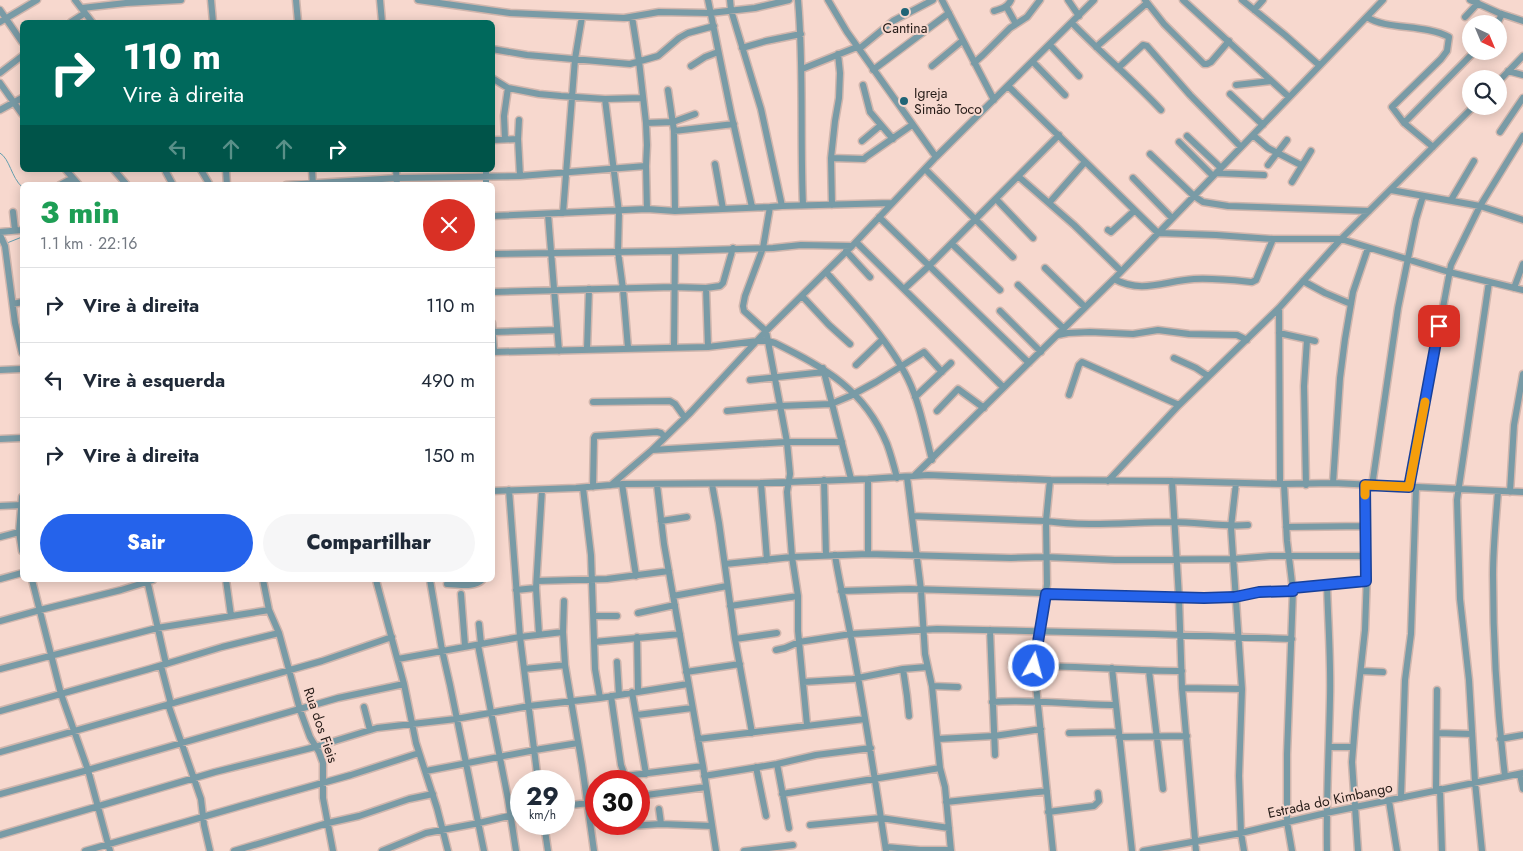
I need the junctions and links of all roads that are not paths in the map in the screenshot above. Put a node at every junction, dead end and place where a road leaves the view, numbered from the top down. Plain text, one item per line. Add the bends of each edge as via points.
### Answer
1 (36, 0) edge
2 (75, 0) edge
3 (181, 0) edge
4 (211, 0) edge
5 (296, 0) edge
6 (380, 0) edge
7 (418, 0) edge
8 (708, 0) edge
9 (730, 0) edge
10 (789, 0) edge
11 (798, 0) edge
12 (828, 0) edge
13 (934, 0) edge
14 (942, 0) edge
15 (1011, 0) edge
16 (1040, 0) edge
17 (1068, 0) edge
18 (1094, 0) edge
19 (1183, 0) edge
20 (1242, 0) edge
21 (1263, 0) edge
22 (1383, 0) edge
23 (1470, 0) edge
24 (777, 1) edge
25 (1146, 1) edge
26 (126, 2) edge
27 (1478, 3) junction
28 (1006, 6) junction
29 (0, 10) edge
30 (731, 10) junction
31 (1254, 10) junction
32 (84, 11) junction
33 (994, 11) dead end
34 (710, 13) junction
35 (949, 13) junction
36 (1502, 14) joint
37 (1468, 15) edge
38 (1079, 16) junction
39 (582, 17) junction
40 (632, 17) junction
41 (1366, 17) junction
42 (3, 20) edge
43 (73, 20) edge
44 (91, 20) edge
45 (213, 20) edge
46 (298, 20) edge
47 (382, 20) edge
48 (1523, 21) edge
49 (1072, 23) junction
50 (1016, 24) junction
51 (714, 26) junction
52 (801, 34) junction
53 (20, 40) edge
54 (962, 41) junction
55 (1229, 41) junction
56 (1050, 45) junction
57 (1096, 47) junction
58 (742, 48) junction
59 (858, 48) junction
60 (495, 50) edge
61 (718, 52) junction
62 (838, 54) junction
63 (1523, 56) edge
64 (20, 58) edge
65 (575, 59) junction
66 (1466, 60) edge
67 (639, 61) junction
68 (974, 62) junction
69 (1032, 62) junction
70 (1319, 65) junction
71 (691, 66) dead end
72 (932, 66) dead end
73 (1118, 68) junction
74 (802, 69) junction
75 (873, 70) junction
76 (1508, 71) joint
77 (0, 73) edge
78 (1079, 76) dead end
79 (1523, 76) edge
80 (495, 80) edge
81 (1271, 81) junction
82 (0, 83) edge
83 (863, 85) dead end
84 (1236, 85) dead end
85 (1008, 86) junction
86 (508, 88) junction
87 (668, 90) dead end
88 (1230, 94) dead end
89 (1065, 95) dead end
90 (572, 97) junction
91 (1289, 97) junction
92 (642, 98) junction
93 (1523, 98) edge
94 (20, 99) edge
95 (604, 99) junction
96 (994, 100) junction
97 (14, 103) junction
98 (0, 110) edge
99 (1161, 110) dead end
100 (20, 111) edge
101 (695, 114) dead end
102 (1465, 115) edge
103 (519, 120) dead end
104 (673, 122) junction
105 (646, 123) junction
106 (1404, 123) junction
107 (734, 124) junction
108 (880, 125) junction
109 (912, 125) junction
110 (1263, 125) junction
111 (674, 131) junction
112 (1500, 132) dead end
113 (1059, 135) junction
114 (1253, 135) junction
115 (1187, 136) dead end
116 (1523, 136) edge
117 (505, 139) junction
118 (518, 139) junction
119 (893, 139) junction
120 (495, 140) edge
121 (1287, 140) dead end
122 (862, 141) dead end
123 (1179, 142) dead end
124 (1434, 147) junction
125 (1241, 148) junction
126 (1311, 151) dead end
127 (1277, 152) junction
128 (1150, 154) dead end
129 (936, 156) junction
130 (831, 158) junction
131 (1474, 161) dead end
132 (1086, 162) junction
133 (715, 164) dead end
134 (1268, 165) dead end
135 (646, 166) junction
136 (1301, 166) junction
137 (614, 169) junction
138 (925, 169) junction
139 (116, 172) edge
140 (166, 172) dead end
141 (1217, 172) junction
142 (486, 173) edge
143 (566, 173) junction
144 (1264, 175) dead end
145 (520, 176) junction
146 (1019, 177) junction
147 (1133, 178) dead end
148 (124, 182) edge
149 (171, 182) edge
150 (397, 182) edge
151 (1292, 182) dead end
152 (1391, 190) junction
153 (1194, 196) junction
154 (1423, 196) junction
155 (996, 200) junction
156 (1451, 200) junction
157 (892, 203) junction
158 (1049, 203) junction
159 (832, 204) junction
160 (803, 205) junction
161 (782, 206) junction
162 (1480, 206) junction
163 (752, 208) junction
164 (770, 208) junction
165 (723, 209) junction
166 (647, 210) junction
167 (675, 211) junction
168 (1134, 211) junction
169 (1369, 211) junction
170 (13, 212) dead end
171 (619, 212) junction
172 (563, 213) junction
173 (548, 214) junction
174 (495, 216) edge
175 (879, 217) junction
176 (1172, 218) junction
177 (976, 220) junction
178 (1523, 220) edge
179 (19, 230) edge
180 (1108, 230) dead end
181 (1158, 233) junction
182 (0, 234) edge
183 (1034, 238) dead end
184 (1273, 239) junction
185 (1341, 240) junction
186 (854, 244) junction
187 (952, 244) junction
188 (733, 248) junction
189 (763, 248) junction
190 (1368, 248) junction
191 (675, 251) junction
192 (618, 252) junction
193 (846, 252) junction
194 (495, 254) edge
195 (552, 254) junction
196 (1013, 257) dead end
197 (1407, 259) junction
198 (1523, 264) edge
199 (929, 266) junction
200 (1045, 268) dead end
201 (1121, 271) junction
202 (826, 272) junction
203 (1449, 272) junction
204 (870, 277) dead end
205 (1114, 279) junction
206 (1303, 282) junction
207 (1489, 282) junction
208 (1018, 285) dead end
209 (674, 287) junction
210 (706, 288) junction
211 (1514, 288) junction
212 (589, 289) junction
213 (623, 289) junction
214 (904, 290) junction
215 (1000, 290) dead end
216 (1523, 290) edge
217 (554, 291) junction
218 (495, 292) edge
219 (802, 296) junction
220 (20, 302) edge
221 (13, 304) junction
222 (1351, 304) junction
223 (1086, 307) junction
224 (1279, 308) junction
225 (1000, 311) dead end
226 (1063, 328) junction
227 (557, 330) junction
228 (766, 331) junction
229 (495, 332) edge
230 (1279, 333) junction
231 (1057, 335) junction
232 (882, 340) junction
233 (1247, 340) junction
234 (1307, 340) junction
235 (758, 341) junction
236 (768, 341) junction
237 (1315, 341) dead end
238 (850, 344) dead end
239 (20, 346) edge
240 (708, 347) junction
241 (628, 348) junction
242 (674, 348) junction
243 (588, 350) junction
244 (559, 351) junction
245 (495, 352) edge
246 (1041, 352) junction
247 (1174, 358) dead end
248 (951, 363) dead end
249 (1029, 363) junction
250 (856, 365) dead end
251 (901, 367) junction
252 (20, 369) edge
253 (0, 370) edge
254 (823, 370) junction
255 (942, 372) junction
256 (1523, 374) edge
257 (1208, 376) junction
258 (775, 377) junction
259 (750, 380) dead end
260 (1003, 386) junction
261 (855, 394) junction
262 (1069, 395) dead end
263 (915, 397) junction
264 (594, 402) dead end
265 (831, 404) junction
266 (1179, 405) junction
267 (780, 406) junction
268 (984, 408) junction
269 (937, 411) dead end
270 (727, 412) dead end
271 (685, 418) junction
272 (665, 437) junction
273 (20, 438) edge
274 (0, 439) edge
275 (787, 442) junction
276 (842, 442) junction
277 (652, 450) junction
278 (932, 460) junction
279 (915, 475) junction
280 (907, 477) junction
281 (897, 478) junction
282 (851, 479) junction
283 (868, 479) junction
284 (824, 480) junction
285 (1050, 480) junction
286 (1108, 480) junction
287 (1172, 481) junction
288 (789, 482) junction
289 (761, 483) junction
290 (1236, 483) junction
291 (1333, 483) junction
292 (622, 484) junction
293 (712, 484) junction
294 (1282, 484) junction
295 (1306, 484) junction
296 (611, 485) junction
297 (657, 485) junction
298 (1368, 485) junction
299 (593, 487) junction
300 (583, 488) junction
301 (1413, 488) junction
302 (509, 490) junction
303 (542, 490) junction
304 (1459, 490) junction
305 (495, 491) edge
306 (1498, 491) junction
307 (1510, 492) junction
308 (1523, 492) edge
309 (20, 505) edge
310 (0, 506) edge
311 (912, 516) junction
312 (687, 517) dead end
313 (662, 521) junction
314 (1046, 521) junction
315 (1174, 522) junction
316 (20, 523) edge
317 (1248, 525) dead end
318 (1231, 526) junction
319 (1366, 526) junction
320 (1286, 527) junction
321 (19, 532) junction
322 (0, 537) edge
323 (20, 538) edge
324 (834, 554) junction
325 (868, 554) junction
326 (916, 554) junction
327 (826, 555) junction
328 (1289, 556) junction
329 (1366, 556) junction
330 (792, 557) junction
331 (1047, 557) junction
332 (1233, 559) junction
333 (767, 560) junction
334 (1176, 560) junction
335 (725, 564) junction
336 (668, 571) junction
337 (20, 574) edge
338 (636, 576) junction
339 (0, 579) edge
340 (592, 580) junction
341 (1366, 581) junction
342 (33, 582) edge
343 (146, 582) edge
344 (149, 582) edge
345 (226, 582) edge
346 (263, 582) edge
347 (377, 582) edge
348 (430, 582) edge
349 (481, 582) edge
350 (447, 584) dead end
351 (536, 584) junction
352 (1327, 584) junction
353 (727, 586) junction
354 (516, 590) junction
355 (921, 590) junction
356 (1293, 590) junction
357 (841, 591) junction
358 (461, 594) dead end
359 (1046, 594) junction
360 (673, 596) junction
361 (798, 596) junction
362 (1235, 597) junction
363 (1180, 598) junction
364 (564, 601) dead end
365 (674, 605) junction
366 (730, 606) junction
367 (40, 610) junction
368 (269, 610) junction
369 (638, 613) dead end
370 (231, 616) junction
371 (594, 616) junction
372 (617, 616) dead end
373 (0, 621) edge
374 (479, 624) dead end
375 (157, 628) junction
376 (924, 630) junction
377 (990, 630) junction
378 (563, 632) junction
379 (1040, 632) junction
380 (279, 633) junction
381 (777, 633) dead end
382 (539, 634) junction
383 (680, 634) junction
384 (851, 634) junction
385 (1181, 635) junction
386 (1239, 636) junction
387 (392, 637) junction
388 (520, 637) junction
389 (637, 637) junction
390 (735, 639) junction
391 (1292, 639) junction
392 (594, 642) junction
393 (799, 642) junction
394 (480, 644) junction
395 (464, 646) junction
396 (442, 650) junction
397 (776, 650) dead end
398 (50, 655) junction
399 (398, 659) junction
400 (617, 662) dead end
401 (740, 664) junction
402 (164, 665) junction
403 (566, 665) junction
404 (1034, 666) junction
405 (927, 667) junction
406 (1112, 668) junction
407 (0, 669) edge
408 (524, 669) junction
409 (903, 669) junction
410 (290, 670) junction
411 (1149, 671) junction
412 (1182, 671) junction
413 (1360, 671) junction
414 (686, 672) junction
415 (1383, 672) dead end
416 (858, 678) junction
417 (803, 682) junction
418 (404, 684) junction
419 (688, 684) junction
420 (932, 686) junction
421 (958, 687) dead end
422 (1182, 688) junction
423 (1242, 689) junction
424 (1437, 690) dead end
425 (635, 692) junction
426 (61, 694) junction
427 (619, 695) junction
428 (612, 696) junction
429 (600, 698) junction
430 (572, 701) junction
431 (992, 702) junction
432 (1038, 702) junction
433 (169, 704) junction
434 (529, 706) junction
435 (1115, 706) junction
436 (364, 707) dead end
437 (692, 708) junction
438 (300, 710) junction
439 (0, 711) edge
440 (490, 712) junction
441 (637, 715) junction
442 (909, 716) dead end
443 (456, 719) junction
444 (865, 719) junction
445 (412, 723) junction
446 (807, 725) junction
447 (1041, 729) junction
448 (75, 730) junction
449 (370, 730) junction
450 (752, 733) junction
451 (1069, 733) dead end
452 (1437, 733) junction
453 (1472, 734) junction
454 (1119, 735) junction
455 (1523, 735) edge
456 (994, 736) junction
457 (1187, 736) junction
458 (1157, 737) junction
459 (698, 739) junction
460 (938, 739) junction
461 (1500, 739) junction
462 (181, 743) junction
463 (578, 743) junction
464 (315, 747) junction
465 (1329, 747) junction
466 (1353, 747) junction
467 (871, 748) junction
468 (534, 750) junction
469 (0, 752) edge
470 (419, 753) junction
471 (995, 755) dead end
472 (499, 757) junction
473 (466, 762) junction
474 (777, 764) junction
475 (703, 766) junction
476 (756, 767) junction
477 (940, 768) junction
478 (88, 770) junction
479 (426, 770) junction
480 (537, 770) edge
481 (623, 770) edge
482 (645, 770) edge
483 (650, 773) edge
484 (1521, 774) edge
485 (704, 776) junction
486 (1505, 776) junction
487 (876, 778) junction
488 (194, 780) junction
489 (1475, 782) junction
490 (323, 783) junction
491 (585, 785) edge
492 (706, 787) junction
493 (1163, 789) dead end
494 (1523, 789) edge
495 (1438, 790) junction
496 (1047, 791) junction
497 (1098, 793) dead end
498 (0, 794) edge
499 (433, 794) junction
500 (782, 794) junction
501 (650, 795) edge
502 (1401, 798) junction
503 (1389, 801) junction
504 (946, 802) junction
505 (1354, 807) junction
506 (98, 808) junction
507 (659, 809) dead end
508 (1048, 812) junction
509 (1326, 812) junction
510 (510, 815) joint
511 (766, 816) dead end
512 (204, 817) junction
513 (882, 818) junction
514 (328, 822) junction
515 (1287, 822) junction
516 (479, 823) junction
517 (662, 824) junction
518 (650, 825) edge
519 (810, 825) dead end
520 (712, 826) junction
521 (789, 828) dead end
522 (949, 828) junction
523 (443, 830) junction
524 (1241, 833) junction
525 (0, 835) edge
526 (513, 835) edge
527 (546, 835) edge
528 (592, 835) edge
529 (1196, 840) junction
530 (793, 845) dead end
531 (109, 848) edge
532 (886, 849) edge
533 (86, 851) edge
534 (210, 851) edge
535 (234, 851) edge
536 (333, 851) edge
537 (382, 851) edge
538 (448, 851) edge
539 (484, 851) edge
540 (516, 851) edge
541 (548, 851) edge
542 (594, 851) edge
543 (716, 851) edge
544 (744, 851) edge
545 (951, 851) edge
546 (1053, 851) edge
547 (1132, 851) edge
548 (1143, 851) edge
549 (1196, 851) edge
550 (1244, 851) edge
551 (1292, 851) edge
552 (1327, 851) edge
553 (1358, 851) edge
554 (1397, 851) edge
555 (1442, 851) edge
556 (1482, 851) edge

1 - 42 street
2 - 32 street
3 - 26 street
4 - 45 street
5 - 46 street
6 - 47 street
7 - 39 street via 510,13
8 - 34 street
9 - 30 street
10 - 24 street
11 - 52 street
12 - 59 street
13 - 59 street via 893,21
14 - 35 street
15 - 28 street
16 - 50 street via 1032,12
17 - 38 street
18 - 38 street
19 - 55 street
20 - 31 street
21 - 31 street
22 - 41 street
23 - 27 street
24 - 30 street via 755,8
25 - 55 street via 1204,64 1210,62
25 - 57 street
26 - 32 street
27 - 36 street
27 - 37 street
28 - 33 street
28 - 50 street
29 - 42 street
30 - 34 street
30 - 58 street
31 - 70 street
32 - 43 street
32 - 44 street
34 - 40 street via 659,12
34 - 51 street
35 - 54 street
35 - 75 street
36 - 48 street
38 - 49 street
39 - 40 street
39 - 65 street
40 - 67 street
41 - 70 street
41 - 106 street via 1375,22 1423,28 1447,35 1450,39 1448,51 1392,108
42 - 53 street
49 - 56 street
49 - 57 street
50 - 68 street
51 - 61 street
51 - 67 street via 688,33 658,56
52 - 58 street
52 - 74 street
54 - 68 street
54 - 72 street
55 - 81 street
56 - 69 street
56 - 78 street
57 - 73 street
58 - 161 street via 761,109
59 - 62 street
59 - 75 street
60 - 65 street
61 - 71 street
61 - 107 street
62 - 74 street
62 - 130 street via 839,98
63 - 76 street
64 - 77 street
65 - 67 street via 624,65
65 - 90 street
66 - 106 street
67 - 92 street
68 - 96 street
69 - 85 street
69 - 89 street
70 - 91 street
73 - 99 street
73 - 125 street via 1143,45 1147,46
74 - 160 street
75 - 109 street
76 - 79 street
80 - 86 street
81 - 84 street
81 - 91 street
82 - 97 street
83 - 108 street via 870,112
85 - 96 street
85 - 113 street
86 - 90 street
86 - 117 street
87 - 104 street
88 - 110 street
90 - 95 street
90 - 143 street
91 - 110 street
92 - 95 street
92 - 105 street
93 - 112 street
94 - 97 street
95 - 137 street
96 - 129 street
97 - 98 street
97 - 100 street
101 - 104 street
102 - 124 street
103 - 118 street
104 - 105 street
104 - 111 street
105 - 135 street
106 - 124 street
107 - 111 street
107 - 163 street
108 - 119 street
108 - 122 street
109 - 119 street
109 - 129 street
110 - 114 street
111 - 167 street
113 - 132 street
113 - 146 street
114 - 125 street
114 - 127 street
115 - 141 street
116 - 162 street
117 - 118 street
117 - 120 street
118 - 145 street
119 - 130 street via 864,158
121 - 127 street
123 - 141 street
124 - 152 street
125 - 141 street
126 - 136 street
127 - 134 street
127 - 136 street
128 - 153 street
129 - 138 street
130 - 159 street
131 - 156 street
132 - 158 street
132 - 168 street
133 - 165 street
135 - 137 street
135 - 166 street
136 - 151 street
137 - 143 street
137 - 171 street
138 - 157 street
138 - 177 street
139 - 148 street
140 - 149 street
141 - 144 street
141 - 153 street
142 - 145 street
142 - 150 street
143 - 145 street
143 - 172 street
146 - 155 street
146 - 158 street
147 - 176 street
152 - 154 street
152 - 169 street
153 - 169 street via 1219,206
153 - 176 street
154 - 156 street
154 - 197 street
155 - 177 street
155 - 183 street
156 - 162 street
157 - 159 street
157 - 175 street
158 - 201 street
159 - 160 street
160 - 161 street
161 - 164 street
162 - 178 street
162 - 203 street
163 - 164 street
163 - 165 street
164 - 189 street
165 - 167 street
166 - 167 street
166 - 171 street
168 - 180 street via 1111,232
168 - 181 street
169 - 185 street
170 - 179 street
171 - 172 street
171 - 192 street
172 - 173 street
173 - 174 street
173 - 195 street
175 - 186 street
175 - 199 street
176 - 181 street
177 - 187 street
177 - 196 street
179 - 182 street
181 - 184 street
181 - 201 street
182 - 221 street via 5,246
184 - 185 street
184 - 205 street via 1256,280 1252,282 1191,280 1144,287 1130,286
185 - 190 street
185 - 206 street
186 - 189 street
186 - 193 street
186 - 214 street
187 - 199 street
187 - 215 street
188 - 189 street
188 - 191 street
188 - 210 street via 722,285
189 - 228 street via 743,306 744,311
190 - 197 street
190 - 222 street
191 - 192 street
191 - 209 street
192 - 195 street
192 - 213 street
193 - 202 street
193 - 204 street
194 - 195 street
195 - 217 street
197 - 203 street
197 - 298 street
198 - 211 street
199 - 214 street
199 - 249 street
200 - 223 street
201 - 205 street
202 - 219 street
202 - 232 street
203 - 207 street
203 - 301 street
205 - 223 street
206 - 222 street
206 - 224 street
207 - 211 street
207 - 304 street
208 - 226 street
209 - 210 street
209 - 213 street
209 - 242 street
210 - 240 street
211 - 216 street
212 - 213 street
212 - 217 street
212 - 243 street
213 - 241 street
214 - 260 street
217 - 218 street
217 - 227 street
219 - 228 street
219 - 238 street
220 - 221 street
221 - 239 street
222 - 291 street via 1340,378
223 - 226 street
224 - 230 street
224 - 233 street
225 - 246 street
226 - 231 street
227 - 229 street
227 - 244 street
228 - 235 street
228 - 236 street
230 - 234 street
230 - 294 street
231 - 233 street via 1068,332 1133,334 1158,330 1237,335
231 - 246 street
232 - 250 street
232 - 251 street
233 - 257 street
234 - 237 street
234 - 295 street via 1304,386
235 - 236 street
235 - 240 street
235 - 271 street
236 - 254 street
236 - 258 street
240 - 242 street
241 - 242 street
241 - 243 street
243 - 244 street
244 - 245 street
246 - 249 street
247 - 257 street
248 - 255 street
249 - 260 street
251 - 255 street via 924,352
251 - 261 street
251 - 263 street
252 - 253 street
254 - 258 street
254 - 261 street
254 - 265 street
255 - 263 street
256 - 307 street via 1514,425
257 - 266 street
258 - 259 street
258 - 267 street
260 - 268 street
261 - 265 street
261 - 281 street via 883,437
262 - 266 street via 1078,364 1082,362
263 - 278 street
264 - 271 street via 670,400
265 - 267 street
265 - 276 street
266 - 286 street
267 - 270 street
267 - 275 street
268 - 269 street via 958,389
268 - 278 street
271 - 272 street
272 - 277 street
272 - 299 street via 657,432 595,436
273 - 274 street
275 - 276 street
275 - 277 street
275 - 288 street
276 - 282 street
277 - 296 street
278 - 279 street
279 - 280 street
279 - 285 street
280 - 281 street
280 - 311 street
281 - 283 street
282 - 283 street
282 - 284 street
283 - 325 street
284 - 288 street
284 - 327 street
285 - 286 street
285 - 314 street
286 - 287 street
287 - 290 street
287 - 315 street
288 - 289 street
288 - 330 street
289 - 293 street
289 - 333 street
290 - 294 street
290 - 318 street
291 - 295 street
291 - 298 street
292 - 296 street
292 - 297 street
292 - 338 street
293 - 297 street
293 - 335 street
294 - 295 street
294 - 320 street
296 - 299 street
297 - 313 street
298 - 301 street
298 - 319 street
299 - 300 street
300 - 303 street
300 - 340 street
301 - 304 street
301 - 502 street via 1411,634 1405,680
302 - 303 street
302 - 305 street
302 - 354 street
303 - 351 street
304 - 306 street
304 - 453 street via 1460,599
306 - 307 street
306 - 461 street via 1493,574
307 - 308 street
309 - 310 street
311 - 314 street
311 - 326 street
312 - 313 street
313 - 336 street
314 - 315 street via 1109,524
314 - 331 street
315 - 318 street
315 - 334 street
316 - 321 street
317 - 318 street
318 - 332 street
319 - 320 street
319 - 329 street
320 - 328 street
321 - 322 street
321 - 323 street
324 - 325 street
324 - 327 street
324 - 357 street
325 - 326 street
326 - 331 street
326 - 355 street
327 - 330 street
328 - 329 street
328 - 332 street
328 - 356 street
329 - 341 street
330 - 333 street
330 - 361 street
331 - 334 street
331 - 359 street
332 - 334 street
332 - 362 street
333 - 335 street
334 - 363 street
335 - 353 street
336 - 338 street
336 - 360 street
337 - 339 street
338 - 340 street
340 - 351 street
340 - 371 street
341 - 352 street
341 - 413 street
342 - 367 street
343 - 367 street
344 - 375 street
345 - 370 street
346 - 368 street, Rua dos Fieis
347 - 387 street
348 - 396 street
349 - 350 street
351 - 354 street
351 - 382 street
352 - 356 street
352 - 465 street
353 - 360 street
353 - 366 street
354 - 388 street
355 - 357 street
355 - 359 street
355 - 376 street
356 - 362 street
356 - 391 street
357 - 384 street
358 - 395 street
359 - 363 street
359 - 379 street
360 - 365 street
361 - 366 street
361 - 393 street
362 - 363 street
362 - 386 street
363 - 385 street
364 - 378 street
365 - 369 street
365 - 383 street
366 - 390 street
367 - 373 street
367 - 398 street
368 - 370 street
368 - 380 street, Rua dos Fieis
370 - 375 street
371 - 372 street
371 - 392 street
374 - 394 street
375 - 398 street
375 - 402 street
376 - 377 street
376 - 384 street
376 - 405 street
377 - 379 street
377 - 431 street
378 - 382 street
378 - 403 street
379 - 385 street
379 - 404 street
380 - 402 street
380 - 410 street, Rua dos Fieis
381 - 390 street
382 - 388 street
383 - 389 street
383 - 414 street
384 - 393 street
384 - 416 street
385 - 386 street
385 - 412 street
386 - 391 street
386 - 423 street
387 - 399 street
387 - 410 street
388 - 394 street
388 - 408 street
389 - 392 street
389 - 425 street
390 - 401 street
391 - 515 street
392 - 429 street
393 - 397 street
393 - 417 street
394 - 395 street
394 - 440 street
395 - 396 street
396 - 399 street
396 - 443 street
398 - 407 street
398 - 426 street
399 - 418 street
400 - 427 street
401 - 414 street
401 - 450 street
402 - 426 street
402 - 433 street
403 - 408 street
403 - 430 street
404 - 406 street
404 - 432 street
405 - 409 street
405 - 420 street
406 - 411 street
406 - 435 street
408 - 434 street
409 - 416 street
409 - 442 street
410 - 433 street
410 - 438 street, Rua dos Fieis
411 - 412 street
411 - 458 street
412 - 422 street
413 - 415 street
413 - 466 street
414 - 419 street
416 - 417 street
416 - 444 street
417 - 446 street
418 - 438 street
418 - 445 street
419 - 425 street
419 - 437 street
420 - 421 street
420 - 460 street
422 - 423 street
422 - 457 street
423 - 524 street via 1239,743
424 - 452 street
425 - 427 street
425 - 441 street
426 - 439 street
426 - 448 street
427 - 428 street
428 - 429 street
428 - 481 street
429 - 430 street
430 - 434 street
430 - 463 street
431 - 432 street
431 - 456 street
432 - 435 street
432 - 447 street
433 - 448 street
433 - 462 street
434 - 440 street
434 - 468 street
435 - 454 street
436 - 449 street
437 - 441 street
437 - 459 street
438 - 462 street
438 - 464 street, Rua dos Fieis
440 - 443 street
440 - 472 street
441 - 482 street
443 - 445 street
443 - 473 street
444 - 446 street
444 - 467 street
445 - 449 street
445 - 470 street
446 - 450 street
447 - 456 street
447 - 496 street
448 - 469 street
448 - 478 street
449 - 464 street
450 - 459 street
451 - 454 street
452 - 453 street
452 - 495 street
453 - 489 street
454 - 458 street
454 - 547 street
455 - 461 street
456 - 460 street
456 - 471 street
457 - 458 street
457 - 529 street
458 - 493 street
459 - 475 street
460 - 477 street
461 - 486 street
462 - 478 street
462 - 488 street
463 - 468 street
463 - 491 street
464 - 488 street
464 - 490 street, Rua dos Fieis via 323,763
465 - 466 street
465 - 509 street
466 - 505 street
467 - 474 street
467 - 487 street
468 - 472 street
468 - 480 street
470 - 479 street
470 - 490 street
472 - 473 street
472 - 510 street
473 - 479 street
473 - 516 street
474 - 476 street
474 - 500 street
475 - 483 street
475 - 485 street
476 - 485 street
476 - 511 street
477 - 487 street
477 - 504 street
478 - 498 street
478 - 506 street
479 - 499 street
484 - 486 street, Estrada do Kimbango
484 - 494 street
485 - 492 street
486 - 489 street, Estrada do Kimbango
487 - 500 street
487 - 513 street
488 - 506 street
488 - 512 street
489 - 495 street, Estrada do Kimbango
489 - 556 street
490 - 512 street
490 - 514 street, Rua dos Fieis
492 - 501 street
492 - 520 street
495 - 502 street, Estrada do Kimbango
495 - 555 street
496 - 504 street
496 - 508 street
497 - 508 street via 1099,800 1094,806
499 - 514 street
499 - 523 street
500 - 521 street
502 - 503 street, Estrada do Kimbango
503 - 505 street, Estrada do Kimbango
503 - 554 street
504 - 522 street
505 - 509 street, Estrada do Kimbango
505 - 553 street
506 - 525 street
506 - 531 street
507 - 517 street
508 - 546 street
509 - 515 street, Estrada do Kimbango
509 - 552 street
510 - 516 street
512 - 531 street
512 - 534 street
513 - 519 street
513 - 522 street
513 - 532 street
514 - 535 street
514 - 536 street, Rua dos Fieis
515 - 524 street, Estrada do Kimbango
515 - 551 street
516 - 523 street
516 - 539 street
517 - 518 street
517 - 520 street
520 - 543 street
522 - 545 street
523 - 537 street via 426,833
523 - 538 street
524 - 529 street, Estrada do Kimbango
524 - 550 street
526 - 540 street
527 - 541 street
528 - 542 street
529 - 548 street, Estrada do Kimbango
529 - 549 street
530 - 544 street
531 - 533 street
532 - 545 street

